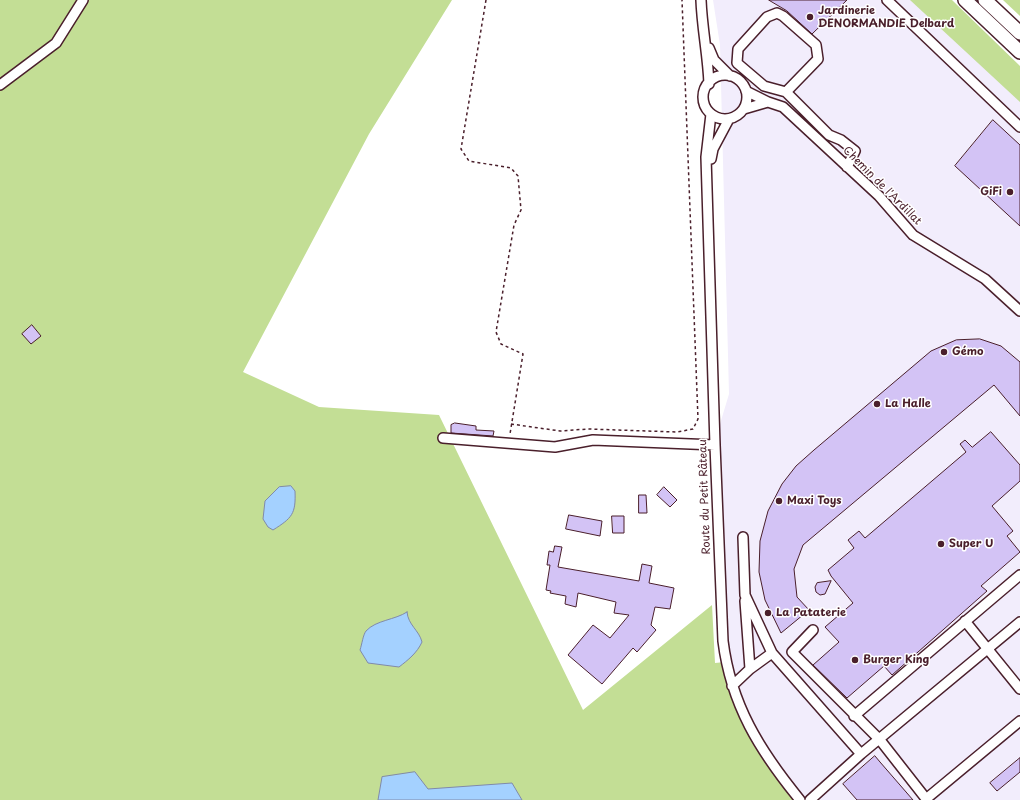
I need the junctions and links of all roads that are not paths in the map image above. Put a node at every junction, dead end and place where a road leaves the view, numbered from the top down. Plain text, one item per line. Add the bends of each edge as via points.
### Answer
1 (83, 0) edge
2 (701, 0) edge
3 (887, 0) edge
4 (965, 0) edge
5 (985, 0) edge
6 (702, 32) junction
7 (1020, 33) edge
8 (1020, 52) edge
9 (730, 76) junction
10 (709, 84) junction
11 (0, 85) edge
12 (746, 91) junction
13 (786, 92) junction
14 (768, 102) junction
15 (744, 109) junction
16 (711, 114) junction
17 (729, 119) junction
18 (1020, 127) edge
19 (847, 166) junction
20 (707, 172) junction
21 (1020, 311) edge
22 (443, 438) dead end
23 (715, 445) junction
24 (743, 537) dead end
25 (1020, 575) edge
26 (745, 595) junction
27 (966, 621) junction
28 (1020, 622) edge
29 (813, 630) dead end
30 (988, 649) junction
31 (772, 653) junction
32 (750, 669) junction
33 (732, 686) junction
34 (1020, 688) edge
35 (854, 716) junction
36 (1020, 721) edge
37 (880, 740) junction
38 (861, 754) junction
39 (927, 799) edge
40 (800, 800) edge
41 (810, 800) edge

1 - 11 street via 56,43
2 - 6 street
3 - 18 street
4 - 8 highway
5 - 7 highway
6 - 9 street via 714,60
6 - 10 street
9 - 10 street via 718,77
9 - 12 street via 737,79
10 - 16 street via 704,96
12 - 14 street, Chemin de l'Ardillat
12 - 15 street
13 - 13 street via 818,59 816,45 777,13 767,18 738,49 737,63 764,86
13 - 19 street via 829,134 855,151
14 - 15 street
14 - 19 street, Chemin de l'Ardillat via 783,107
15 - 17 street
16 - 17 street
16 - 20 street, Route du Petit Râteau via 706,157
17 - 20 street, Route du Petit Râteau via 713,150
19 - 21 street, Chemin de l'Ardillat via 879,196 913,235 985,279
20 - 23 street, Route du Petit Râteau
22 - 23 street via 555,448 593,440
23 - 33 street, Route du Petit Râteau via 723,641
24 - 26 street
25 - 27 street
26 - 31 street
26 - 32 street
27 - 30 street
27 - 35 street
28 - 30 street
29 - 35 street via 792,652
30 - 34 street
30 - 37 street
31 - 32 street
31 - 38 street
32 - 33 street
33 - 40 street, Route du Petit Râteau via 755,738 775,769
35 - 37 street
36 - 39 street
37 - 38 street
37 - 39 street
38 - 41 street

